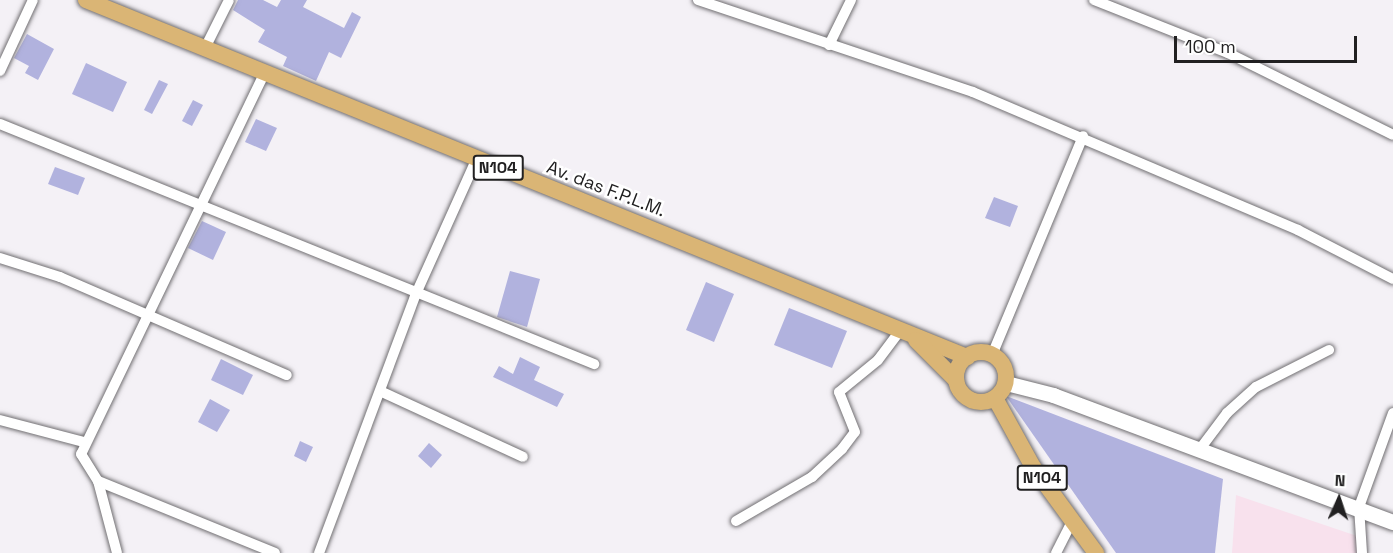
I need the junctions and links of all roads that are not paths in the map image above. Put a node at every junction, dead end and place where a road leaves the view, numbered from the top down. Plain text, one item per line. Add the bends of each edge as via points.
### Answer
1 (33, 0) edge
2 (86, 0) edge
3 (229, 0) edge
4 (698, 0) edge
5 (851, 0) edge
6 (1094, 0) edge
7 (829, 45) junction
8 (206, 46) junction
9 (0, 71) edge
10 (264, 72) junction
11 (0, 124) edge
12 (1393, 135) edge
13 (1083, 136) junction
14 (476, 160) junction
15 (199, 203) junction
16 (0, 258) edge
17 (1393, 279) edge
18 (415, 296) junction
19 (147, 313) junction
20 (906, 332) junction
21 (1329, 350) dead end
22 (992, 355) junction
23 (967, 357) junction
24 (594, 364) dead end
25 (287, 375) dead end
26 (956, 380) junction
27 (1005, 383) junction
28 (382, 392) junction
29 (995, 398) junction
30 (1393, 413) edge
31 (0, 420) edge
32 (84, 442) junction
33 (1200, 449) junction
34 (523, 457) dead end
35 (98, 481) junction
36 (1359, 507) junction
37 (1073, 520) junction
38 (736, 521) dead end
39 (1393, 522) edge
40 (117, 553) edge
41 (275, 553) edge
42 (319, 553) edge
43 (1056, 553) edge
44 (1096, 553) edge
45 (1362, 553) edge

1 - 9 street
2 - 8 main road, Av. das F.P.L.M. / N104
3 - 8 street
4 - 7 street
5 - 7 street
6 - 12 street via 1228,53
7 - 13 street via 931,76
8 - 10 main road, Av. das F.P.L.M. / N104
10 - 14 main road, Av. das F.P.L.M. / N104
10 - 15 street
11 - 15 street
13 - 17 street via 1298,230
13 - 22 street
14 - 18 street
14 - 20 main road, Av. das F.P.L.M. / N104
15 - 18 street
15 - 19 street
16 - 19 street
18 - 24 street
18 - 28 street
19 - 25 street
19 - 32 street
20 - 23 main road, Av. das F.P.L.M. / N104
20 - 26 main road, Av. das F.P.L.M. / N104
20 - 38 street via 839,392 855,432 842,449 812,477
21 - 33 street via 1256,387 1227,413
22 - 23 main road, N104
22 - 27 main road via 1005,370
23 - 26 main road
26 - 29 main road, N104 via 970,400
27 - 29 main road
27 - 33 main road
28 - 34 street
28 - 42 street
29 - 37 main road, N104 / N104 via 1033,467
30 - 36 street
31 - 32 street
32 - 35 street via 85,466
33 - 36 main road
35 - 40 street
35 - 41 street
36 - 39 main road
36 - 45 street
37 - 43 street
37 - 44 main road, N104 / N104

